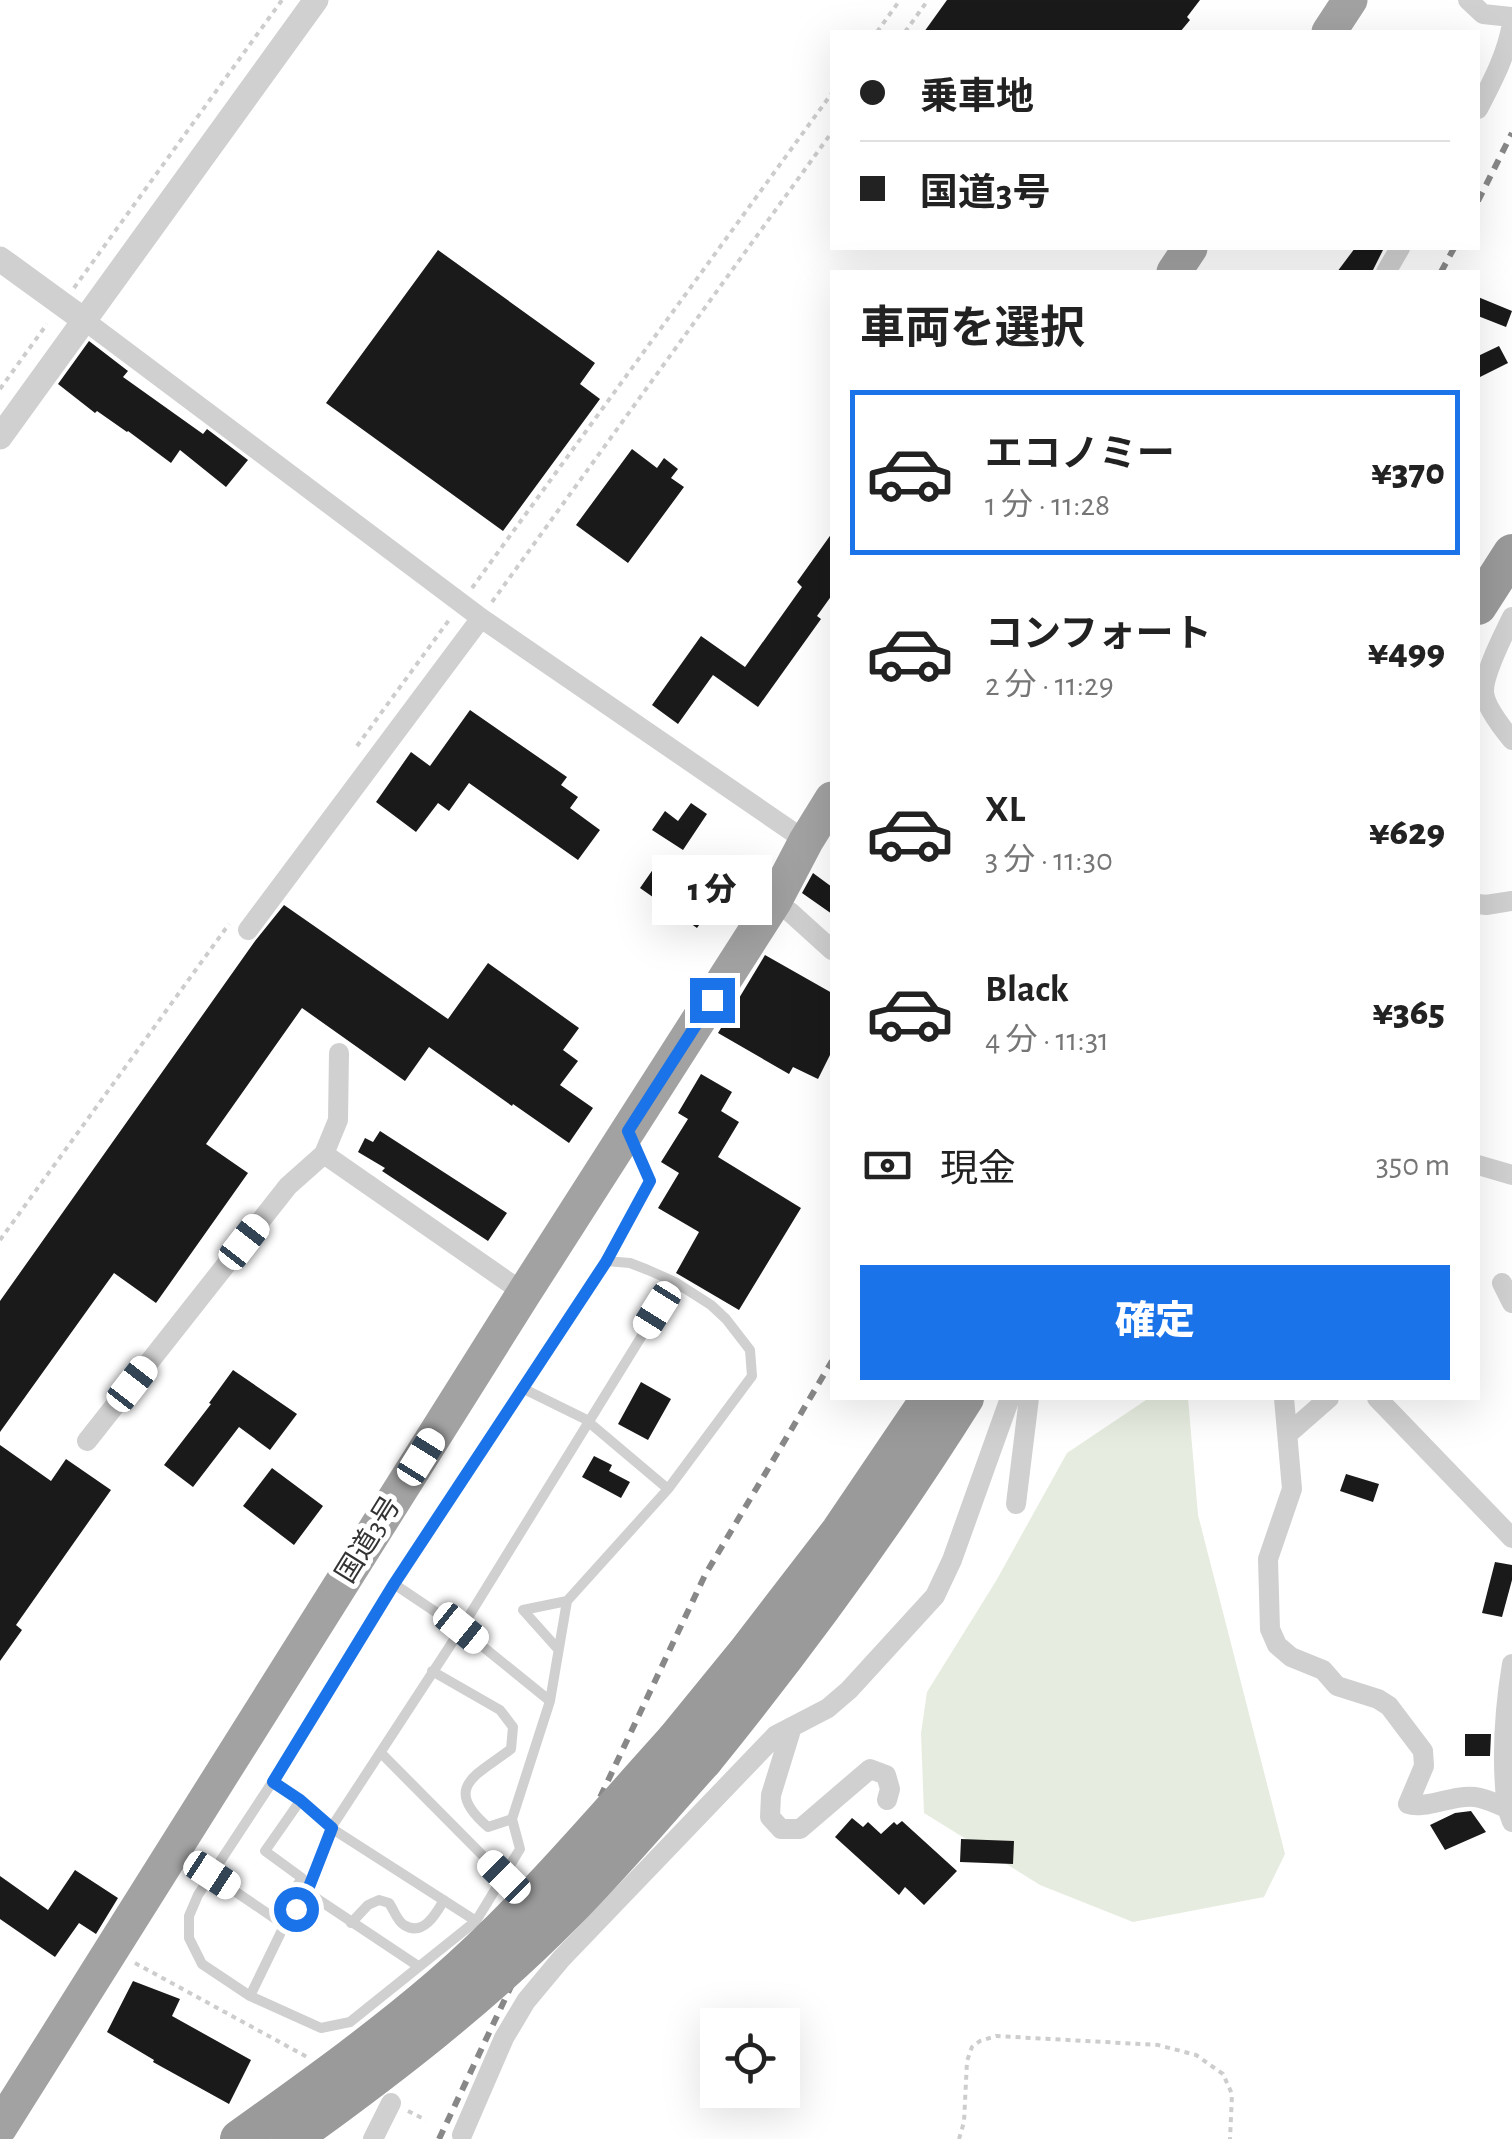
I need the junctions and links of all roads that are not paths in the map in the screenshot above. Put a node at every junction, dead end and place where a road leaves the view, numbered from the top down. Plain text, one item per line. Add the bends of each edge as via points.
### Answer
1 (316, 0) edge
2 (1350, 0) edge
3 (1468, 0) edge
4 (1512, 21) edge
5 (1330, 30) edge
6 (1480, 105) edge
7 (0, 259) edge
8 (84, 320) junction
9 (0, 437) edge
10 (1512, 535) edge
11 (1512, 553) edge
12 (1480, 578) edge
13 (1480, 603) edge
14 (1512, 617) edge
15 (481, 618) junction
16 (1512, 740) edge
17 (830, 802) edge
18 (806, 841) junction
19 (774, 902) junction
20 (1512, 902) edge
21 (1480, 904) edge
22 (239, 926) road end
23 (830, 948) edge
24 (339, 1053) dead end
25 (628, 1131) junction
26 (324, 1154) junction
27 (1480, 1167) edge
28 (1512, 1175) edge
29 (606, 1262) junction
30 (674, 1282) junction
31 (1502, 1283) dead end
32 (524, 1293) junction
33 (1512, 1302) edge
34 (522, 1388) junction
35 (929, 1400) edge
36 (964, 1400) edge
37 (1009, 1400) edge
38 (1029, 1400) edge
39 (1284, 1400) edge
40 (1327, 1400) edge
41 (1378, 1400) edge
42 (588, 1422) junction
43 (1288, 1434) junction
44 (87, 1441) dead end
45 (668, 1489) junction
46 (1016, 1504) dead end
47 (1512, 1538) edge
48 (394, 1584) junction
49 (567, 1601) junction
50 (461, 1628) junction
51 (557, 1648) junction
52 (1512, 1664) edge
53 (432, 1671) junction
54 (550, 1701) junction
55 (791, 1730) junction
56 (689, 1750) junction
57 (381, 1752) junction
58 (273, 1782) junction
59 (300, 1800) junction
60 (887, 1800) dead end
61 (1510, 1815) edge
62 (512, 1819) junction
63 (332, 1828) junction
64 (212, 1875) junction
65 (504, 1877) junction
66 (307, 1892) junction
67 (444, 1900) junction
68 (476, 1921) junction
69 (280, 1922) junction
70 (350, 1922) junction
71 (418, 1966) junction
72 (250, 1996) junction
73 (391, 2102) road end
74 (0, 2127) edge
75 (462, 2135) dead end
76 (238, 2139) edge
77 (292, 2139) edge
78 (373, 2139) edge

1 - 8 street
2 - 5 highway
3 - 4 street via 1483,14
4 - 6 street via 1500,68
7 - 8 street
8 - 9 street
8 - 15 street
10 - 12 highway
11 - 13 highway
14 - 16 street via 1484,693
15 - 18 street
15 - 22 street
17 - 18 highway, 国道3号
18 - 19 highway, 国道3号
19 - 23 street
19 - 25 highway, 国道3号
20 - 21 street
24 - 26 street via 338,1120
25 - 29 lane via 650,1181
25 - 32 highway, 国道3号
26 - 32 street
26 - 44 street via 288,1186
27 - 28 street
29 - 30 lane
29 - 34 lane
30 - 42 lane
30 - 45 lane via 726,1319 750,1350 752,1376
31 - 33 street
32 - 74 highway, 国道3号
34 - 42 lane
34 - 48 lane
35 - 56 highway via 840,1531 746,1652
36 - 56 highway via 774,1673
37 - 55 street via 935,1596 849,1690
38 - 46 street
39 - 43 street
40 - 43 street
41 - 47 street
42 - 45 lane
42 - 50 lane
43 - 61 street via 1292,1489 1268,1559 1270,1629 1277,1645 1337,1686 1388,1706 1423,1750 1424,1766 1408,1804 1476,1797
45 - 49 lane
48 - 50 lane
48 - 58 lane
49 - 51 lane
49 - 51 lane via 523,1610
50 - 53 lane
50 - 54 lane
51 - 54 lane
52 - 61 street via 1504,1713
53 - 57 lane
53 - 62 lane via 500,1710 513,1727 511,1749 471,1776 465,1794 472,1814 488,1827
54 - 62 lane
55 - 60 street via 771,1796 770,1818 781,1829 800,1830 870,1770 886,1775
55 - 75 street via 776,1736 526,2001
56 - 76 highway, bridge via 442,1985
56 - 77 highway, bridge via 564,1914 460,2010
57 - 63 lane
57 - 65 lane
58 - 59 lane
58 - 64 lane
59 - 63 lane
59 - 69 lane via 266,1851 302,1878
62 - 65 lane via 520,1849
63 - 66 lane
63 - 67 lane
64 - 69 lane
64 - 72 lane via 189,1916 189,1938 202,1964
65 - 68 lane
66 - 69 lane
66 - 70 lane
67 - 68 lane
67 - 70 lane via 421,1928 407,1928 379,1900
68 - 71 lane
69 - 72 lane
70 - 71 lane
71 - 72 lane via 350,2022 321,2028
73 - 78 street

